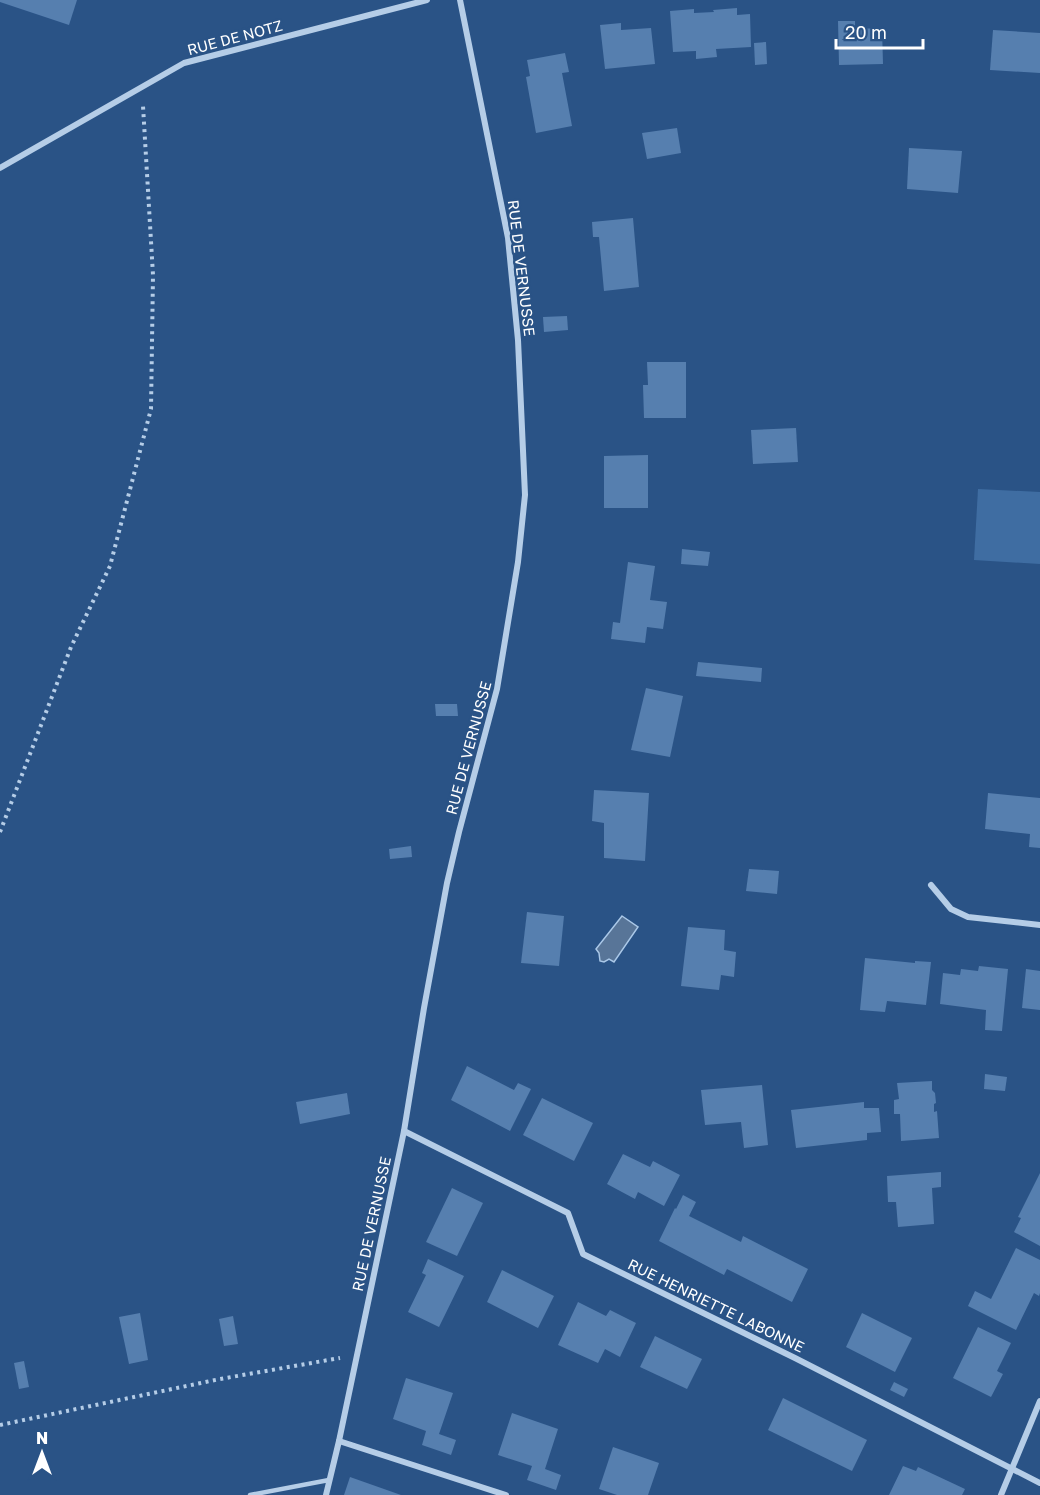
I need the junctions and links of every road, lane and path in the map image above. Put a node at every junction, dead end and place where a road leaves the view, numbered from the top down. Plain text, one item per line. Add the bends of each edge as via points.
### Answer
1 (428, 0) edge
2 (460, 0) edge
3 (142, 87) junction
4 (0, 168) edge
5 (0, 832) edge
6 (931, 885) dead end
7 (1040, 925) edge
8 (404, 1131) junction
9 (356, 1356) junction
10 (1040, 1401) edge
11 (0, 1425) edge
12 (339, 1441) junction
13 (1012, 1468) junction
14 (329, 1480) junction
15 (1040, 1483) edge
16 (250, 1495) edge
17 (326, 1495) edge
18 (506, 1495) edge
19 (1001, 1495) edge

1 - 3 street, RUE DE NOTZ via 184,63
2 - 8 street, RUE DE VERNUSSE via 508,238 518,340 525,495 497,689 447,884
3 - 4 street, RUE DE NOTZ
3 - 5 path via 153,275 151,409 110,566 71,647
6 - 7 street via 951,909 968,917
8 - 9 street, RUE DE VERNUSSE
8 - 13 street, RUE HENRIETTE LABONNE via 568,1213 583,1254
9 - 11 path via 220,1379
9 - 12 street, RUE DE VERNUSSE
10 - 13 street
12 - 14 street, RUE DE VERNUSSE
12 - 18 street
13 - 15 street, RUE HENRIETTE LABONNE
13 - 19 street
14 - 16 lane
14 - 17 street, RUE DE VERNUSSE

